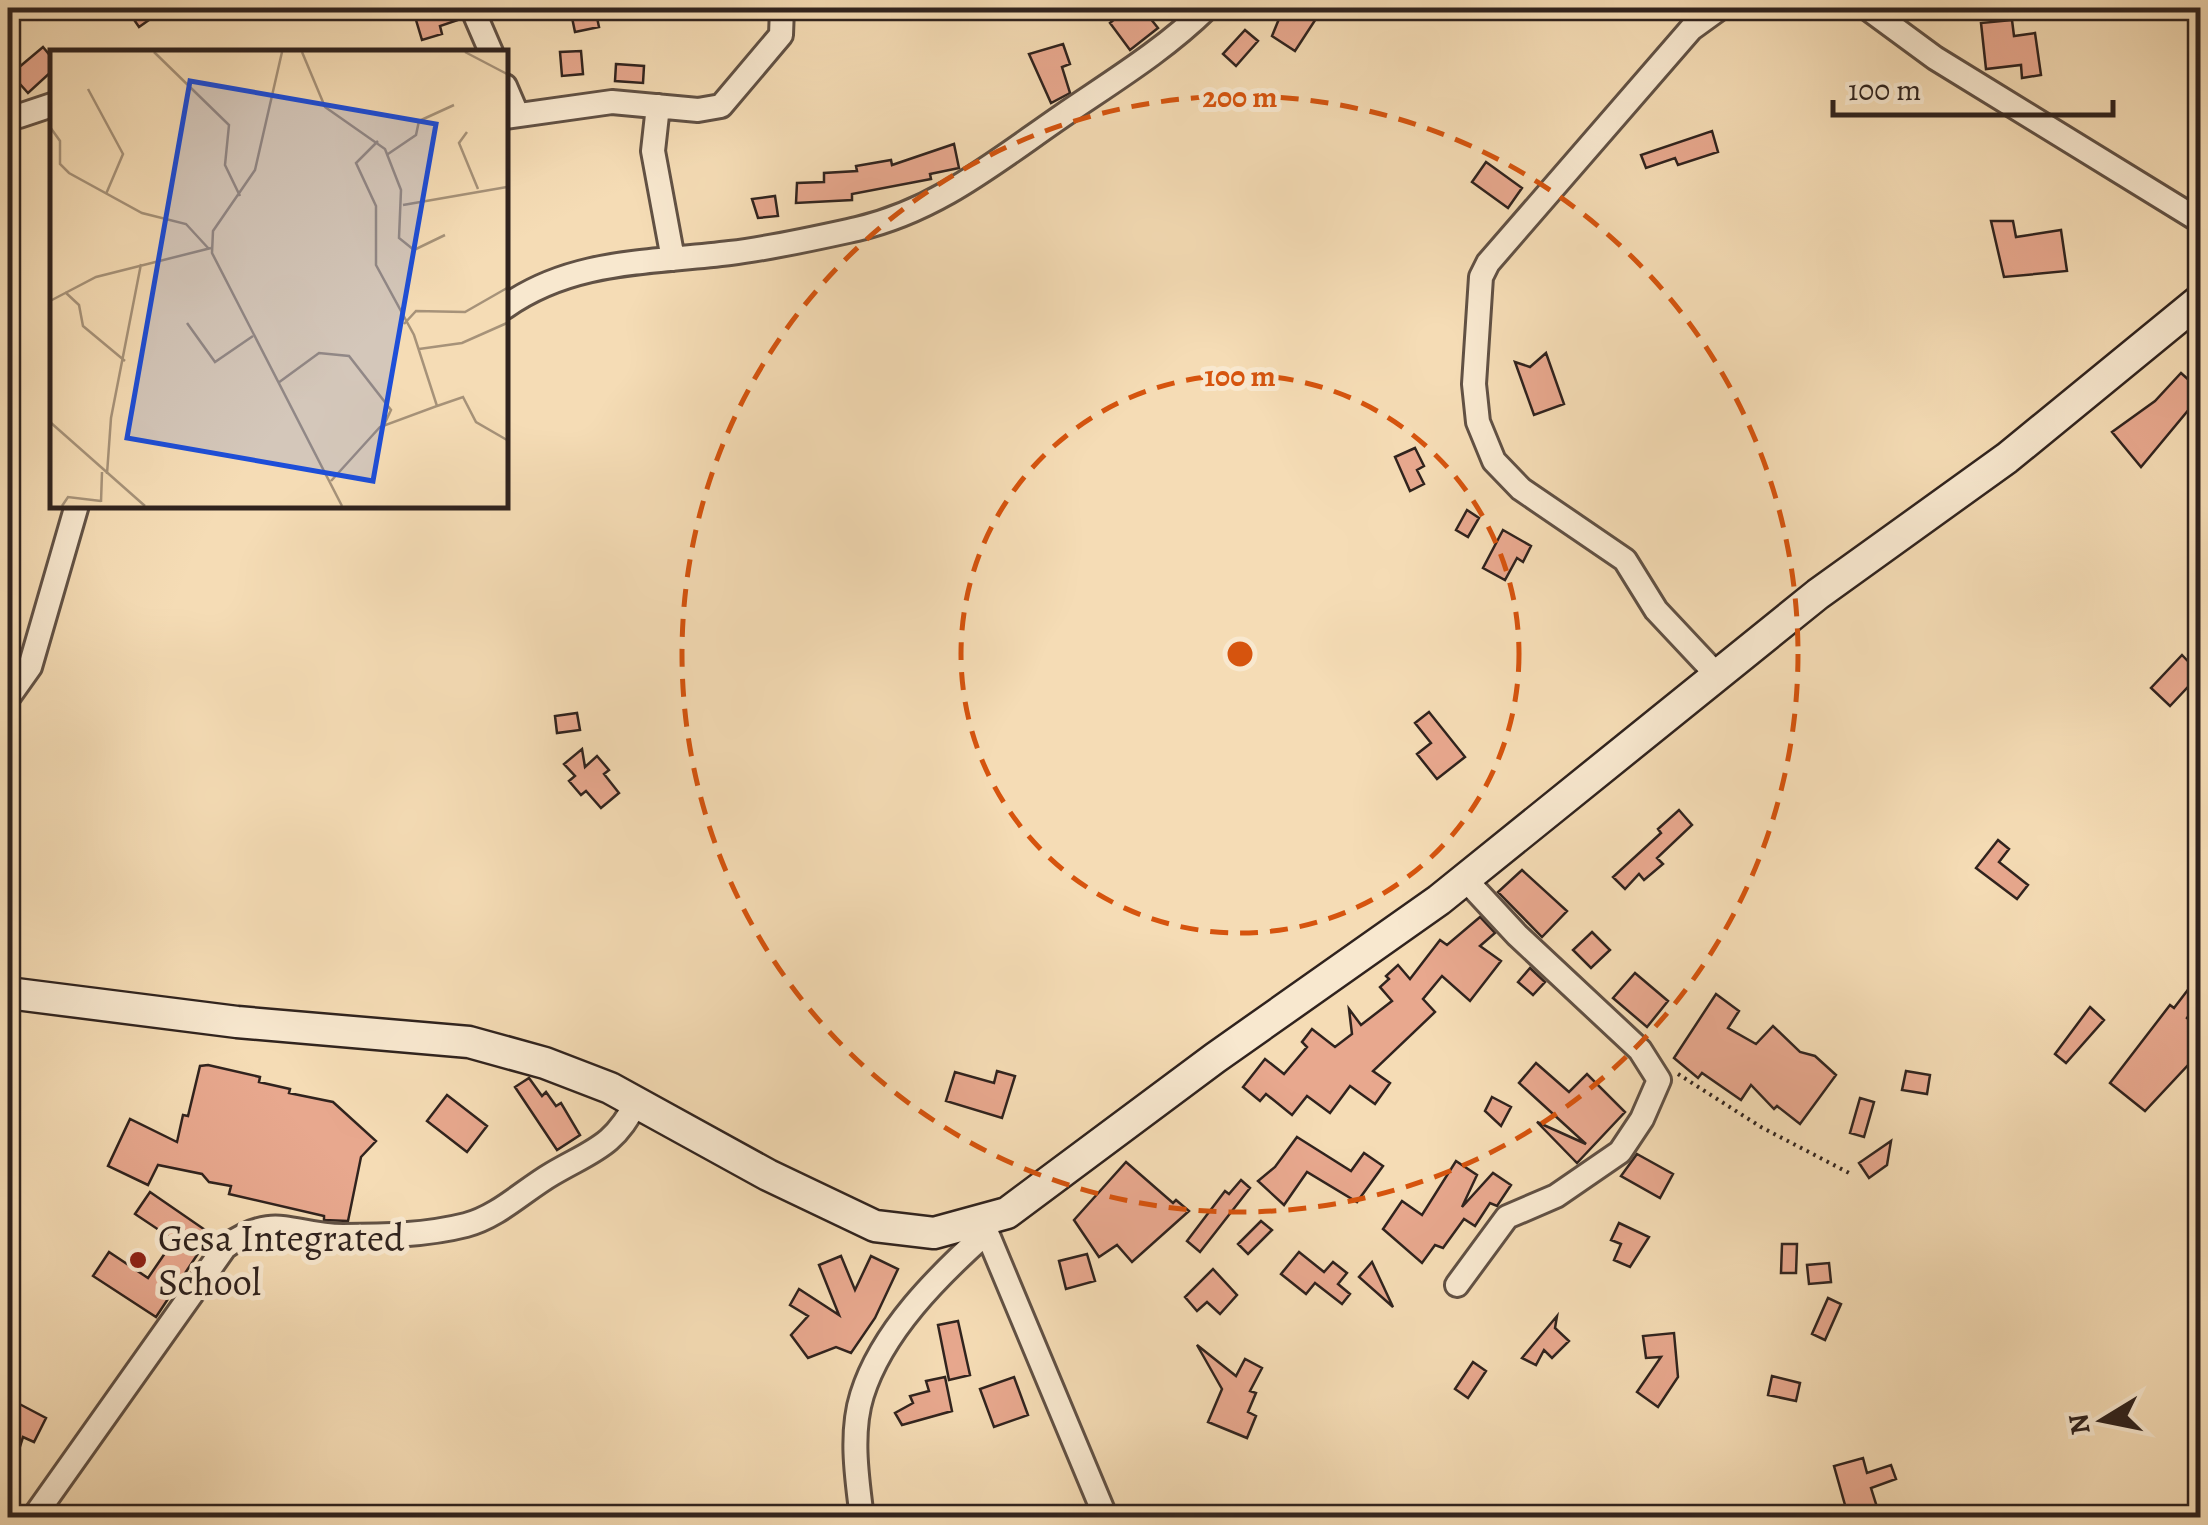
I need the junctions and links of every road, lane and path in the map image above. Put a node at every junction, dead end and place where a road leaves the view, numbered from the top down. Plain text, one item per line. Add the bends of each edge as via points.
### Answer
1 (472, 8) edge
2 (782, 8) edge
3 (1207, 8) edge
4 (1720, 8) edge
5 (1867, 8) edge
6 (490, 50) edge
7 (50, 106) edge
8 (658, 106) junction
9 (8, 112) edge
10 (511, 116) edge
11 (2200, 221) edge
12 (673, 259) junction
13 (2200, 300) edge
14 (508, 305) edge
15 (76, 508) edge
16 (1717, 675) junction
17 (8, 698) edge
18 (1465, 878) junction
19 (8, 993) edge
20 (1698, 1083) dead end
21 (637, 1102) junction
22 (1851, 1174) dead end
23 (984, 1226) junction
24 (1456, 1284) dead end
25 (33, 1518) edge
26 (862, 1518) edge
27 (1106, 1518) edge

1 - 6 street
2 - 8 street via 781,35 721,106
3 - 12 street via 1171,42 938,202 857,229
4 - 16 street via 1691,29 1488,263 1481,277 1474,384 1478,422 1494,461 1521,489 1625,560 1656,610
5 - 11 street via 1934,58
7 - 9 street via 19,116
8 - 10 street via 612,102
8 - 12 street via 653,151
12 - 14 street via 571,272
13 - 16 main road via 2007,458
15 - 17 street via 30,666
16 - 18 main road
18 - 23 main road via 1028,1201
18 - 24 street via 1640,1050 1659,1080 1620,1152 1556,1196 1507,1216
19 - 21 main road via 469,1042 545,1063
20 - 22 path via 1761,1127
21 - 23 main road via 875,1226 934,1234
21 - 25 street via 608,1144 467,1224 338,1236 274,1226 225,1247
23 - 26 street via 904,1320 860,1398
23 - 27 street

